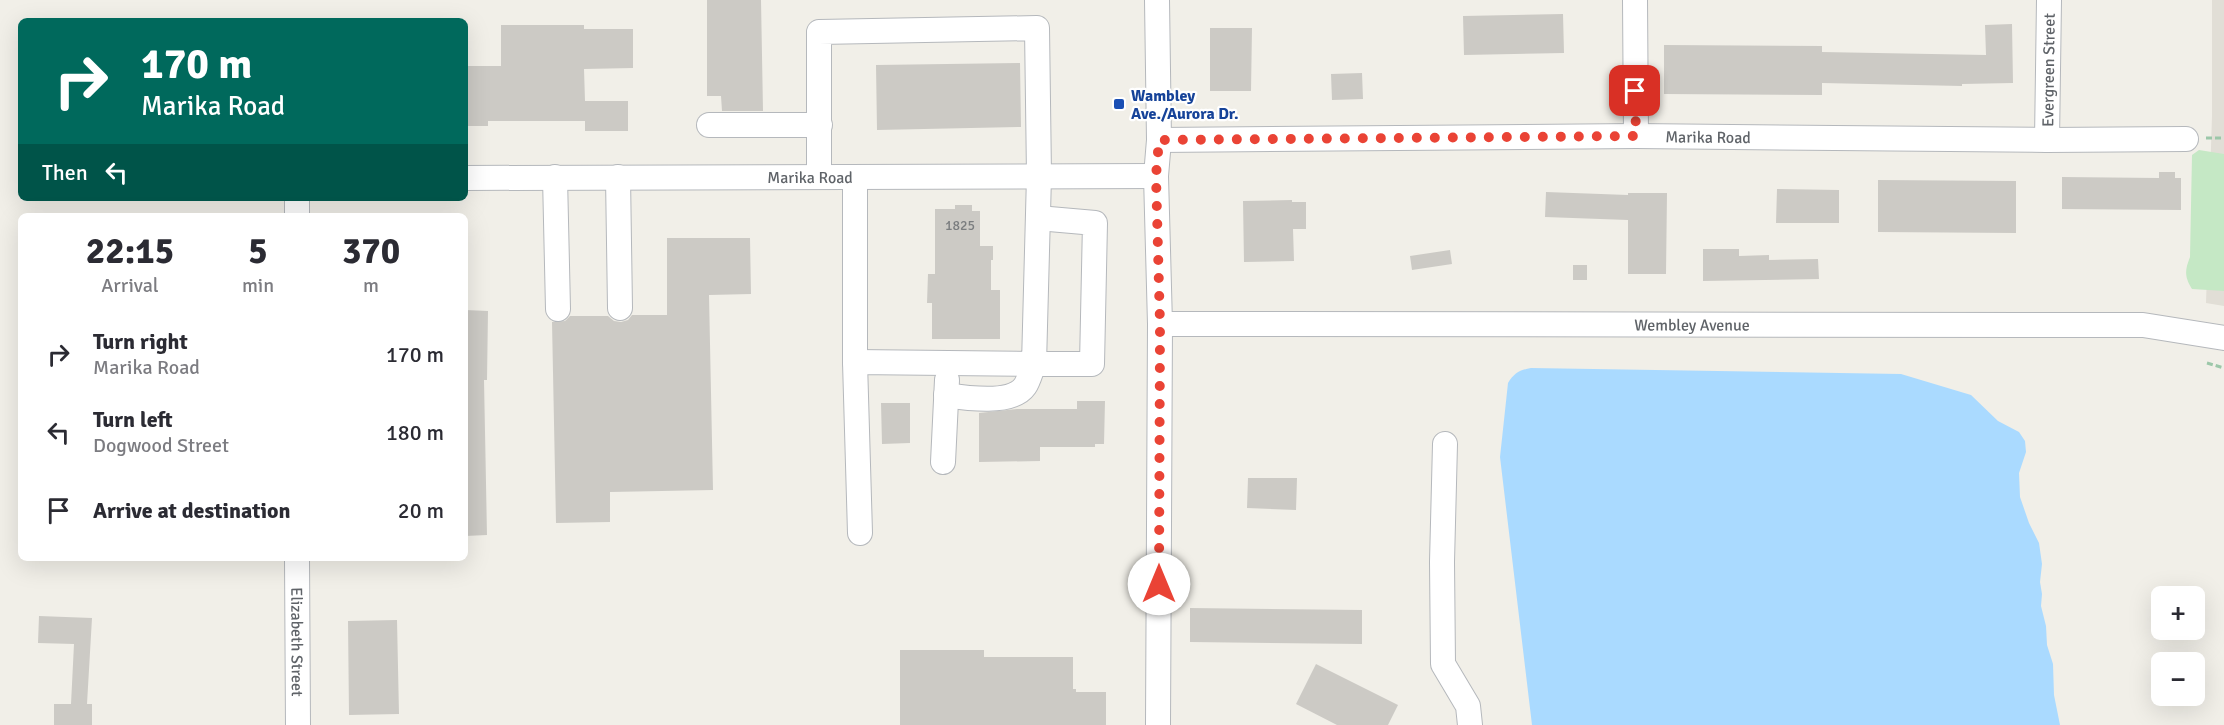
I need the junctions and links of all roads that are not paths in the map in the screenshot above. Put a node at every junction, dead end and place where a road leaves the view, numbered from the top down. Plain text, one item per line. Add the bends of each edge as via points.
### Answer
1 (1157, 0) edge
2 (1635, 0) edge
3 (2049, 0) edge
4 (710, 125) dead end
5 (820, 125) junction
6 (1636, 136) junction
7 (2186, 139) dead end
8 (1159, 140) junction
9 (2047, 140) junction
10 (1039, 176) junction
11 (1156, 176) junction
12 (555, 177) junction
13 (618, 177) junction
14 (819, 177) junction
15 (855, 177) junction
16 (468, 178) edge
17 (1038, 218) junction
18 (620, 308) dead end
19 (558, 309) dead end
20 (1160, 324) junction
21 (2224, 338) edge
22 (855, 362) junction
23 (947, 363) junction
24 (1034, 364) junction
25 (946, 395) junction
26 (1445, 444) dead end
27 (943, 462) dead end
28 (860, 533) dead end
29 (297, 561) edge
30 (298, 725) edge
31 (1158, 725) edge
32 (1470, 725) edge

1 - 8 street
2 - 6 street
3 - 9 street, Evergreen Street
4 - 5 street
5 - 10 street via 819,32 1037,28
5 - 14 street
6 - 8 street, Marika Road
6 - 9 street, Marika Road
7 - 9 street, Marika Road
8 - 11 street
10 - 11 street, Marika Road
10 - 15 street, Marika Road
10 - 17 street
11 - 20 street
12 - 13 street, Marika Road
12 - 16 street, Marika Road
12 - 19 street
13 - 14 street, Marika Road
13 - 18 street
14 - 15 street, Marika Road
15 - 22 street
17 - 24 street
17 - 24 street via 1095,223 1092,364
20 - 21 street, Wembley Avenue via 2143,325
20 - 31 street
22 - 23 street
22 - 28 street
23 - 24 street
23 - 25 street
24 - 25 street via 1025,386 1017,394 980,399
25 - 27 street
26 - 32 street via 1443,664 1468,706
29 - 30 street, Elizabeth Street

